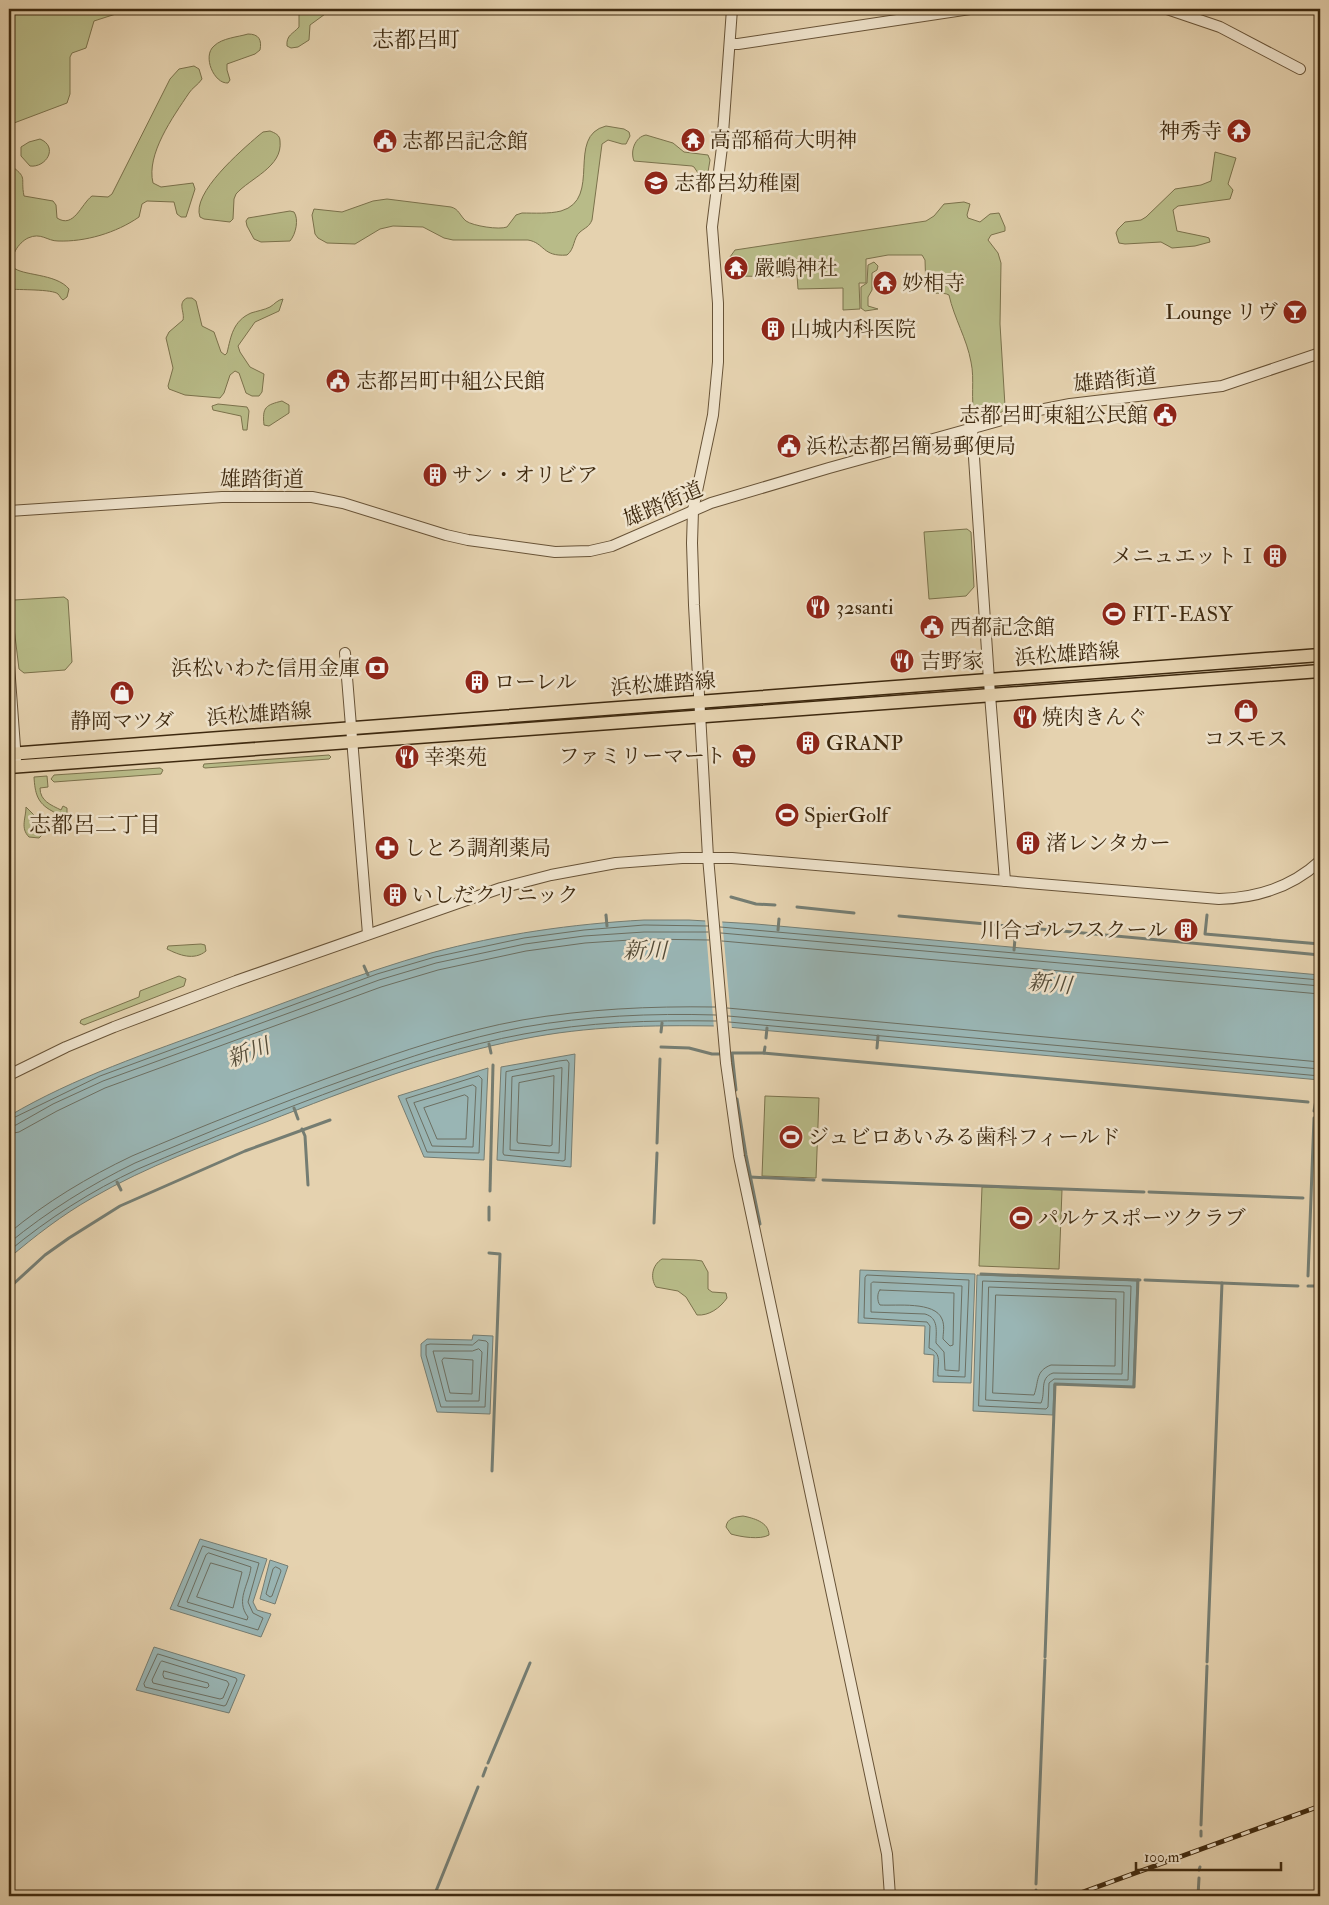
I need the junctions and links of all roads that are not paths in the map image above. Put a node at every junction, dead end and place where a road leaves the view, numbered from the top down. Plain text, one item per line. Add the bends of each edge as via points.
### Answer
1 (732, 9) edge
2 (970, 9) edge
3 (1167, 9) edge
4 (730, 44) junction
5 (1300, 69) dead end
6 (1320, 353) edge
7 (972, 428) junction
8 (693, 510) junction
9 (9, 511) edge
10 (345, 653) dead end
11 (1320, 655) edge
12 (9, 664) edge
13 (1320, 671) edge
14 (989, 680) junction
15 (990, 694) junction
16 (699, 701) junction
17 (700, 717) junction
18 (352, 727) junction
19 (353, 742) junction
20 (12, 753) edge
21 (12, 767) edge
22 (708, 857) junction
23 (1320, 861) edge
24 (1005, 881) junction
25 (368, 934) junction
26 (9, 1075) edge
27 (890, 1896) edge

1 - 4 street
2 - 4 street
3 - 5 street via 1220,28
4 - 8 street via 712,227 718,362 712,415
6 - 7 street, 雄踏街道 via 1222,386 1064,405
7 - 8 street, 雄踏街道
7 - 14 street
8 - 9 street, 雄踏街道 via 612,546 567,552 460,538 312,497 222,497
8 - 16 street
10 - 18 street
11 - 14 main road, 浜松雄踏線
12 - 20 street
13 - 15 main road, 浜松雄踏線
14 - 15 street
14 - 16 main road, 浜松雄踏線
15 - 17 main road, 浜松雄踏線
15 - 24 street
16 - 17 street
16 - 18 main road, 浜松雄踏線
17 - 19 main road, 浜松雄踏線
17 - 22 street
18 - 19 street
18 - 20 main road, 浜松雄踏線
19 - 21 main road, 浜松雄踏線
19 - 25 street
20 - 21 street
22 - 24 street
22 - 25 street via 632,861 551,875 484,893
22 - 27 street via 731,1104 739,1156 887,1854
23 - 24 street via 1283,886 1232,898
25 - 26 street via 98,1033

